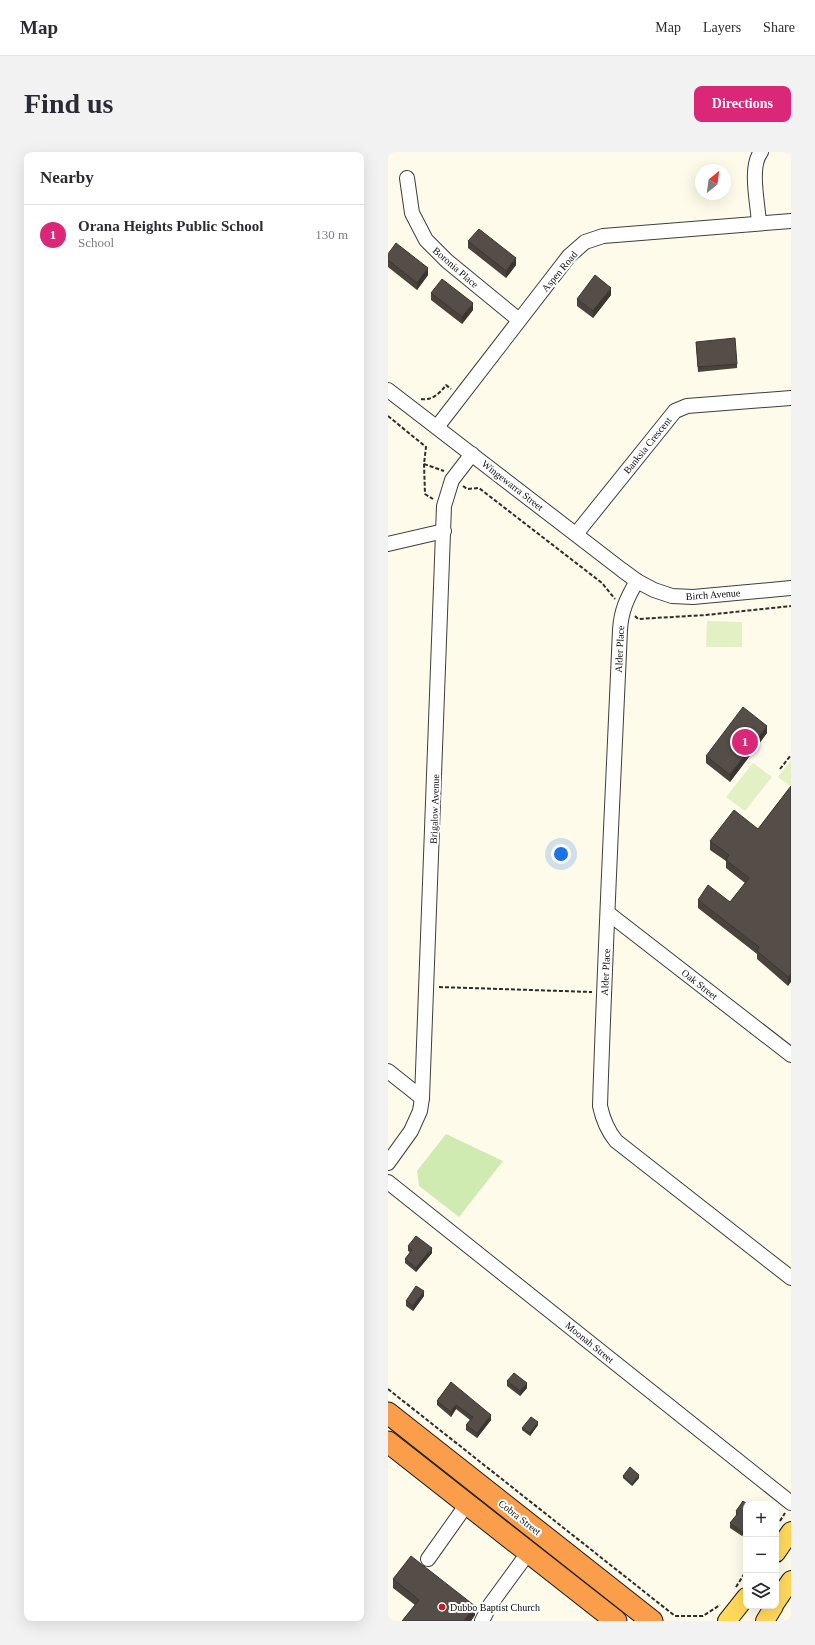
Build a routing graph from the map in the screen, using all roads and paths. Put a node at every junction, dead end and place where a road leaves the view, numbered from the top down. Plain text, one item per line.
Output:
1 (761, 152) edge
2 (407, 178) dead end
3 (791, 221) edge
4 (759, 223) junction
5 (519, 320) junction
6 (388, 390) edge
7 (460, 396) junction
8 (416, 398) dead end
9 (791, 398) edge
10 (388, 416) edge
11 (437, 427) junction
12 (472, 454) junction
13 (444, 506) junction
14 (444, 531) junction
15 (576, 534) junction
16 (388, 544) edge
17 (637, 581) junction
18 (791, 588) edge
19 (791, 755) edge
20 (780, 769) dead end
21 (608, 913) junction
22 (427, 986) junction
23 (603, 992) junction
24 (791, 1055) edge
25 (388, 1071) edge
26 (422, 1098) junction
27 (388, 1163) edge
28 (388, 1182) edge
29 (791, 1278) edge
30 (388, 1388) edge
31 (388, 1413) edge
32 (388, 1442) edge
33 (467, 1504) junction
34 (789, 1506) edge
35 (779, 1521) edge
36 (791, 1530) edge
37 (779, 1548) edge
38 (528, 1553) junction
39 (428, 1559) dead end
40 (745, 1573) edge
41 (791, 1580) edge
42 (739, 1594) edge
43 (779, 1598) edge
44 (724, 1603) dead end
45 (772, 1609) edge
46 (482, 1621) edge
47 (616, 1621) edge
48 (652, 1621) edge
49 (727, 1621) edge
50 (765, 1621) edge

1 - 4 street
2 - 5 street, Boronia Place
3 - 4 street, Aspen Road
4 - 5 street, Aspen Road
5 - 7 street, Aspen Road
6 - 11 street, Wingewarra Street
7 - 8 path
7 - 11 street, Aspen Road
9 - 15 street, Banksia Crescent
10 - 13 path
11 - 12 street, Wingewarra Street
12 - 13 street, Brigalow Avenue
12 - 15 street, Wingewarra Street
13 - 14 street, Brigalow Avenue
14 - 16 street
14 - 22 street, Brigalow Avenue
15 - 17 street, Wingewarra Street
17 - 18 street, Birch Avenue
17 - 21 street, Alder Place
19 - 20 path
21 - 23 street, Alder Place
21 - 24 street, Oak Street
22 - 23 path
22 - 26 street, Brigalow Avenue
23 - 29 street, Alder Place
25 - 26 street
26 - 27 street, Brigalow Avenue
28 - 34 street, Moonah Street
30 - 44 path
31 - 48 highway, Cobra Street
32 - 33 highway
33 - 38 highway
33 - 39 street
34 - 35 path
36 - 37 main road
38 - 46 street
38 - 47 highway
40 - 42 path
41 - 43 main road
42 - 49 main road
45 - 50 main road

